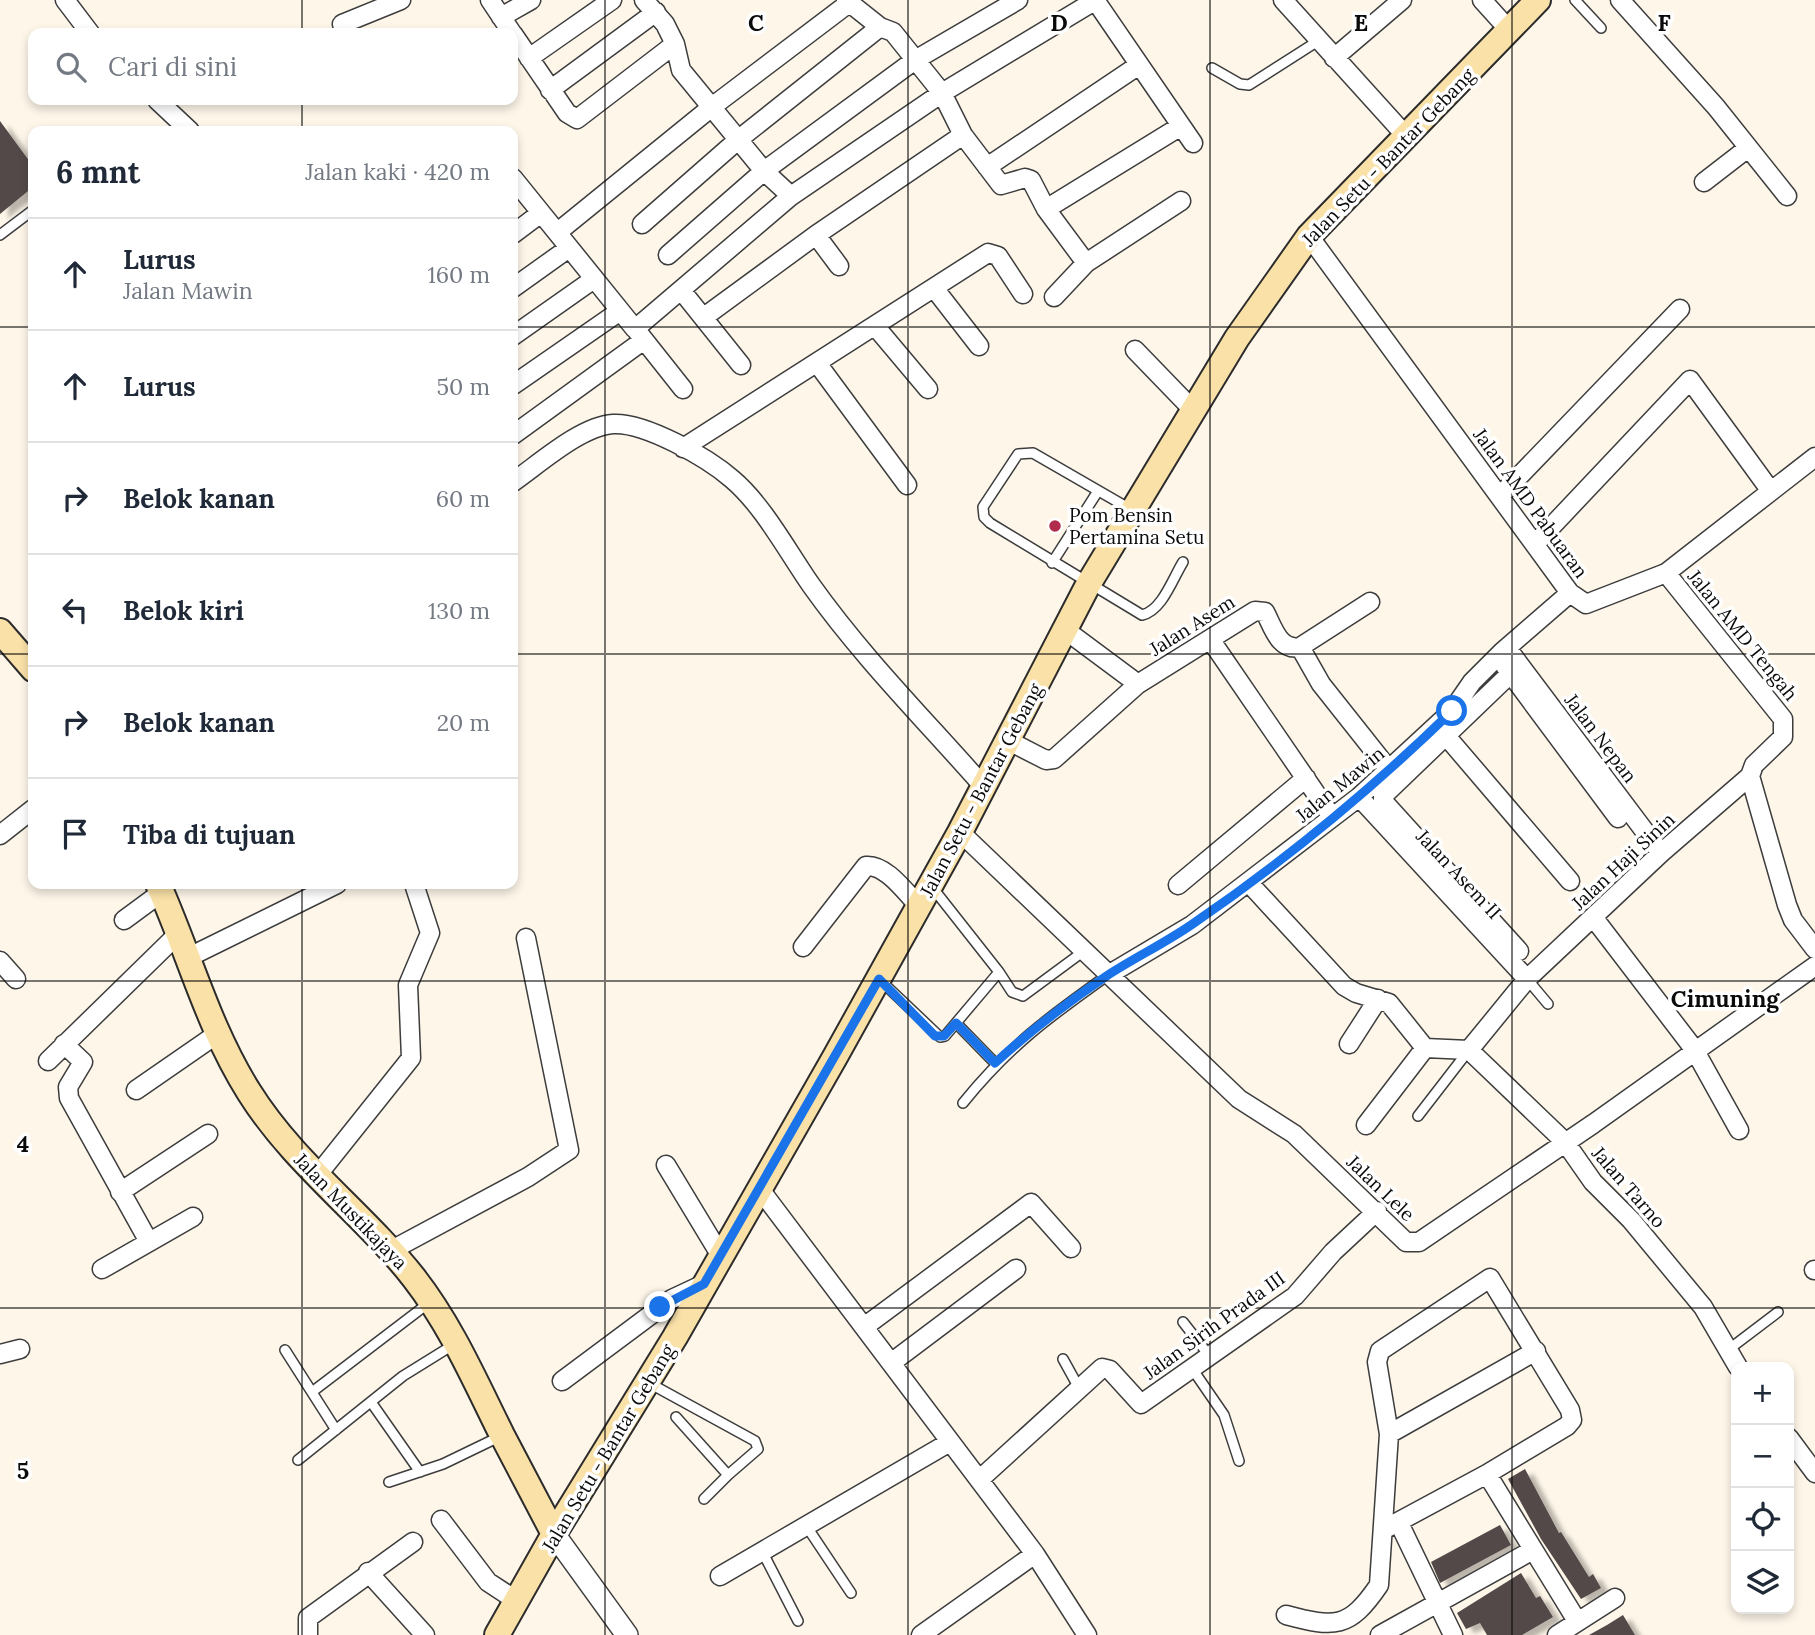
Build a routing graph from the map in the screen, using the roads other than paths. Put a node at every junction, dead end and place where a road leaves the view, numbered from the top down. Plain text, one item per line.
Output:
1 (65, 0) edge
2 (401, 0) edge
3 (490, 0) edge
4 (531, 0) edge
5 (612, 0) edge
6 (1018, 0) edge
7 (1096, 0) edge
8 (1283, 0) edge
9 (1402, 0) edge
10 (1482, 0) edge
11 (1538, 0) edge
12 (1575, 0) edge
13 (1620, 0) edge
14 (847, 1) edge
15 (650, 6) edge
16 (502, 17) junction
17 (342, 23) dead end
18 (880, 27) junction
19 (86, 28) edge
20 (510, 28) edge
21 (1601, 28) dead end
22 (1510, 31) junction
23 (518, 41) edge
24 (1318, 41) junction
25 (675, 44) junction
26 (529, 58) junction
27 (1334, 58) junction
28 (915, 60) junction
29 (1139, 65) junction
30 (1212, 68) dead end
31 (550, 90) junction
32 (942, 93) junction
33 (162, 105) edge
34 (713, 106) junction
35 (185, 126) edge
36 (1181, 126) junction
37 (963, 135) junction
38 (1406, 136) junction
39 (739, 139) junction
40 (1193, 143) dead end
41 (1748, 148) junction
42 (987, 167) junction
43 (764, 171) junction
44 (1704, 182) dead end
45 (518, 185) edge
46 (791, 196) junction
47 (1787, 196) dead end
48 (1181, 201) dead end
49 (1046, 209) junction
50 (541, 213) junction
51 (28, 214) edge
52 (642, 224) dead end
53 (518, 230) edge
54 (559, 231) junction
55 (0, 235) edge
56 (816, 235) junction
57 (1309, 236) junction
58 (569, 248) junction
59 (668, 255) dead end
60 (1086, 263) junction
61 (839, 266) dead end
62 (594, 279) junction
63 (518, 284) edge
64 (934, 288) junction
65 (681, 290) junction
66 (1023, 294) dead end
67 (1054, 297) dead end
68 (1680, 309) dead end
69 (620, 311) junction
70 (704, 317) junction
71 (875, 326) junction
72 (518, 332) edge
73 (640, 334) junction
74 (979, 346) dead end
75 (1135, 350) dead end
76 (817, 363) junction
77 (741, 365) dead end
78 (518, 381) edge
79 (683, 389) dead end
80 (928, 389) dead end
81 (1194, 411) junction
82 (518, 431) edge
83 (684, 448) junction
84 (1815, 457) edge
85 (518, 479) edge
86 (907, 485) dead end
87 (1770, 490) junction
88 (1098, 491) junction
89 (1500, 496) junction
90 (1135, 512) junction
91 (1535, 544) junction
92 (1183, 562) dead end
93 (1052, 563) junction
94 (1666, 573) junction
95 (1089, 583) junction
96 (1570, 593) junction
97 (1370, 602) dead end
98 (1064, 629) junction
99 (0, 631) edge
100 (1210, 639) junction
101 (1300, 647) junction
102 (1505, 650) junction
103 (28, 663) edge
104 (1509, 675) junction
105 (1138, 684) junction
106 (1447, 737) junction
107 (1009, 741) junction
108 (1390, 771) junction
109 (1750, 776) junction
110 (1306, 778) junction
111 (984, 788) junction
112 (1359, 797) junction
113 (28, 813) edge
114 (1332, 817) junction
115 (1618, 818) dead end
116 (960, 832) junction
117 (0, 835) edge
118 (1661, 853) junction
119 (1570, 881) dead end
120 (1249, 883) junction
121 (1178, 885) dead end
122 (159, 889) edge
123 (160, 889) edge
124 (327, 889) edge
125 (416, 889) edge
126 (925, 896) junction
127 (1593, 917) junction
128 (124, 920) dead end
129 (178, 934) junction
130 (526, 938) dead end
131 (803, 947) dead end
132 (1815, 949) edge
133 (1084, 951) junction
134 (1519, 951) dead end
135 (187, 958) junction
136 (0, 961) edge
137 (1815, 966) edge
138 (999, 972) junction
139 (1108, 975) junction
140 (16, 979) dead end
141 (879, 979) junction
142 (1527, 979) junction
143 (1378, 999) junction
144 (1548, 1004) dead end
145 (956, 1023) junction
146 (217, 1034) junction
147 (64, 1044) junction
148 (1349, 1044) dead end
149 (1425, 1048) junction
150 (1694, 1049) junction
151 (1469, 1050) junction
152 (48, 1061) dead end
153 (995, 1063) junction
154 (136, 1090) dead end
155 (963, 1103) dead end
156 (1418, 1116) dead end
157 (1366, 1125) dead end
158 (1739, 1129) dead end
159 (208, 1135) dead end
160 (1565, 1142) junction
161 (666, 1165) dead end
162 (316, 1177) junction
163 (759, 1188) junction
164 (120, 1192) junction
165 (1377, 1211) junction
166 (193, 1217) dead end
167 (149, 1242) junction
168 (1071, 1248) dead end
169 (390, 1251) junction
170 (721, 1256) junction
171 (102, 1269) dead end
172 (1016, 1269) dead end
173 (704, 1284) junction
174 (432, 1301) junction
175 (1778, 1312) dead end
176 (1183, 1322) dead end
177 (864, 1327) junction
178 (458, 1343) junction
179 (20, 1349) dead end
180 (285, 1350) dead end
181 (1728, 1350) junction
182 (1536, 1351) junction
183 (0, 1354) edge
184 (1208, 1354) junction
185 (1063, 1359) dead end
186 (1735, 1362) edge
187 (891, 1363) junction
188 (1191, 1367) junction
189 (562, 1381) dead end
190 (648, 1382) junction
191 (1079, 1388) junction
192 (312, 1392) junction
193 (371, 1402) junction
194 (676, 1417) dead end
195 (336, 1430) junction
196 (1389, 1434) junction
197 (503, 1436) junction
198 (950, 1442) junction
199 (1794, 1444) edge
200 (298, 1460) dead end
201 (1239, 1461) dead end
202 (420, 1472) junction
203 (1815, 1473) edge
204 (728, 1475) junction
205 (1487, 1475) junction
206 (979, 1480) junction
207 (389, 1482) dead end
208 (704, 1499) dead end
209 (441, 1520) dead end
210 (1391, 1526) junction
211 (807, 1527) junction
212 (554, 1534) junction
213 (413, 1542) dead end
214 (1533, 1550) junction
215 (762, 1551) junction
216 (1034, 1554) junction
217 (368, 1572) junction
218 (720, 1576) dead end
219 (851, 1593) dead end
220 (1615, 1598) dead end
221 (517, 1601) junction
222 (1437, 1604) junction
223 (1286, 1615) dead end
224 (798, 1620) dead end
225 (1577, 1621) junction
226 (308, 1635) edge
227 (425, 1635) edge
228 (497, 1635) edge
229 (627, 1635) edge
230 (922, 1635) edge
231 (1087, 1635) edge
232 (1380, 1635) edge
233 (1453, 1635) edge
234 (1557, 1635) edge

1 - 19 street
2 - 17 street
3 - 16 street
4 - 16 street
5 - 26 street
6 - 28 street
7 - 29 street
7 - 32 street
8 - 24 street
9 - 27 street
10 - 22 street
11 - 22 main road, Jalan Setu - Bantar Gebang
12 - 21 lane
13 - 41 street
14 - 18 street
14 - 34 street
15 - 25 street
15 - 31 street
16 - 20 street
18 - 28 street
18 - 39 street
22 - 38 main road, Jalan Setu - Bantar Gebang
23 - 26 street
24 - 27 street
24 - 30 lane
25 - 31 street
25 - 34 street
26 - 31 street
27 - 38 street
28 - 32 street
28 - 43 street
29 - 36 street
29 - 42 street
32 - 37 street
32 - 46 street
33 - 35 street
34 - 39 street
34 - 54 street
36 - 40 street
36 - 49 street
37 - 42 street
37 - 56 street
38 - 57 main road, Jalan Setu - Bantar Gebang
39 - 43 street
39 - 52 street
41 - 44 street
41 - 47 street
42 - 49 street
43 - 46 street
43 - 59 street
45 - 50 street
46 - 65 street
48 - 60 street
49 - 60 street
50 - 53 street
50 - 54 street
51 - 55 lane
54 - 58 street
56 - 61 street
56 - 70 street
57 - 81 main road, Jalan Setu - Bantar Gebang
57 - 89 street, Jalan AMD Pabuaran
58 - 62 street
58 - 63 street
60 - 67 street
62 - 69 street
62 - 72 street
64 - 66 street
64 - 71 street
64 - 74 street
65 - 70 street
65 - 73 street
68 - 89 street
69 - 73 street
69 - 78 street
70 - 77 street
71 - 76 street
71 - 80 street
73 - 79 street
73 - 82 street
75 - 81 street
76 - 83 street
76 - 86 street
81 - 90 main road, Jalan Setu - Bantar Gebang
83 - 85 street
83 - 111 street
84 - 87 street, Jalan AMD Pabuaran
87 - 91 street
87 - 94 street, Jalan AMD Pabuaran
88 - 90 lane
88 - 93 lane
88 - 93 lane
89 - 91 street, Jalan AMD Pabuaran
90 - 95 main road, Jalan Setu - Bantar Gebang
91 - 96 street, Jalan AMD Pabuaran
92 - 95 lane
93 - 95 lane
94 - 96 street, Jalan AMD Pabuaran
94 - 109 street, Jalan AMD Tengah
95 - 98 main road, Jalan Setu - Bantar Gebang
96 - 102 street, Jalan Mawin
97 - 101 street
98 - 105 street
98 - 107 main road, Jalan Setu - Bantar Gebang
99 - 103 main road
100 - 101 street, Jalan Asem
100 - 105 street, Jalan Asem
100 - 110 street
101 - 108 street
102 - 104 street
102 - 108 street, Jalan Mawin
102 - 118 street, Jalan Nepan
104 - 106 street
104 - 115 street
105 - 107 street, Jalan Asem
106 - 119 street
106 - 134 street
107 - 111 main road, Jalan Setu - Bantar Gebang
108 - 112 street, Jalan Mawin
109 - 118 street, Jalan Haji Sinin
109 - 132 street
110 - 114 street
110 - 121 street
111 - 116 main road, Jalan Setu - Bantar Gebang
112 - 114 street, Jalan Mawin
112 - 142 street, Jalan Asem II
113 - 117 street
114 - 120 street, Jalan Mawin
116 - 126 main road, Jalan Setu - Bantar Gebang
116 - 133 street, Jalan Lele
118 - 127 street, Jalan Haji Sinin
120 - 139 street, Jalan Mawin
120 - 143 street
122 - 128 street
123 - 129 main road, Jalan Mustikajaya
124 - 135 street
125 - 162 street
126 - 131 street
126 - 138 lane
126 - 141 main road, Jalan Setu - Bantar Gebang
127 - 142 street, Jalan Haji Sinin
127 - 150 street
129 - 135 main road, Jalan Mustikajaya
129 - 147 street
130 - 169 street
133 - 138 lane
133 - 139 street, Jalan Lele
135 - 146 main road, Jalan Mustikajaya
136 - 140 street
137 - 150 street, Jalan Lele
138 - 145 lane
139 - 153 lane
139 - 165 street, Jalan Lele
141 - 145 lane
141 - 163 main road, Jalan Setu - Bantar Gebang
142 - 144 lane
142 - 151 street, Jalan Haji Sinin
143 - 148 street
143 - 149 street
145 - 153 lane
146 - 154 street
146 - 162 main road, Jalan Mustikajaya
147 - 152 street
147 - 164 street
149 - 151 street
149 - 157 street
150 - 158 street
150 - 160 street, Jalan Lele
151 - 156 lane
151 - 160 street, Jalan Tarno
153 - 155 lane
159 - 164 street
160 - 165 street, Jalan Lele
160 - 181 street, Jalan Tarno
161 - 170 street
162 - 169 main road, Jalan Mustikajaya
163 - 170 main road, Jalan Setu - Bantar Gebang
163 - 177 street
164 - 167 street
165 - 184 street, Jalan Sirih Prada III
166 - 167 street
167 - 171 street
168 - 177 street
169 - 174 main road, Jalan Mustikajaya
170 - 173 main road, Jalan Setu - Bantar Gebang
172 - 187 street
173 - 189 street
173 - 190 main road, Jalan Setu - Bantar Gebang
174 - 178 main road, Jalan Mustikajaya
174 - 192 lane
175 - 181 lane
176 - 184 lane
177 - 187 street
178 - 193 lane
178 - 197 main road, Jalan Mustikajaya
179 - 183 street
180 - 192 lane
181 - 186 street, Jalan Tarno
182 - 196 street
182 - 196 street
182 - 205 street
184 - 188 street, Jalan Sirih Prada III
185 - 191 lane
187 - 198 street
188 - 191 street, Jalan Sirih Prada III
188 - 201 lane
190 - 204 lane
190 - 212 main road, Jalan Setu - Bantar Gebang
191 - 206 street, Jalan Sirih Prada III
192 - 195 lane
193 - 195 lane
193 - 202 lane
194 - 204 lane
195 - 200 lane
196 - 210 street
197 - 202 lane
197 - 212 main road, Jalan Mustikajaya
198 - 206 street
198 - 211 street
199 - 203 street
202 - 207 lane
204 - 208 lane
205 - 210 street
205 - 214 street
206 - 216 street
209 - 221 street
210 - 222 street
210 - 223 street
211 - 215 street
211 - 219 lane
212 - 221 main road, Jalan Setu - Bantar Gebang
212 - 229 street
213 - 217 street
214 - 222 street
214 - 225 street
215 - 218 street
215 - 224 lane
216 - 230 street
216 - 231 street
217 - 226 street
217 - 227 street
220 - 225 street
221 - 228 main road, Jalan Setu - Bantar Gebang
222 - 232 street
222 - 233 street
225 - 234 street

